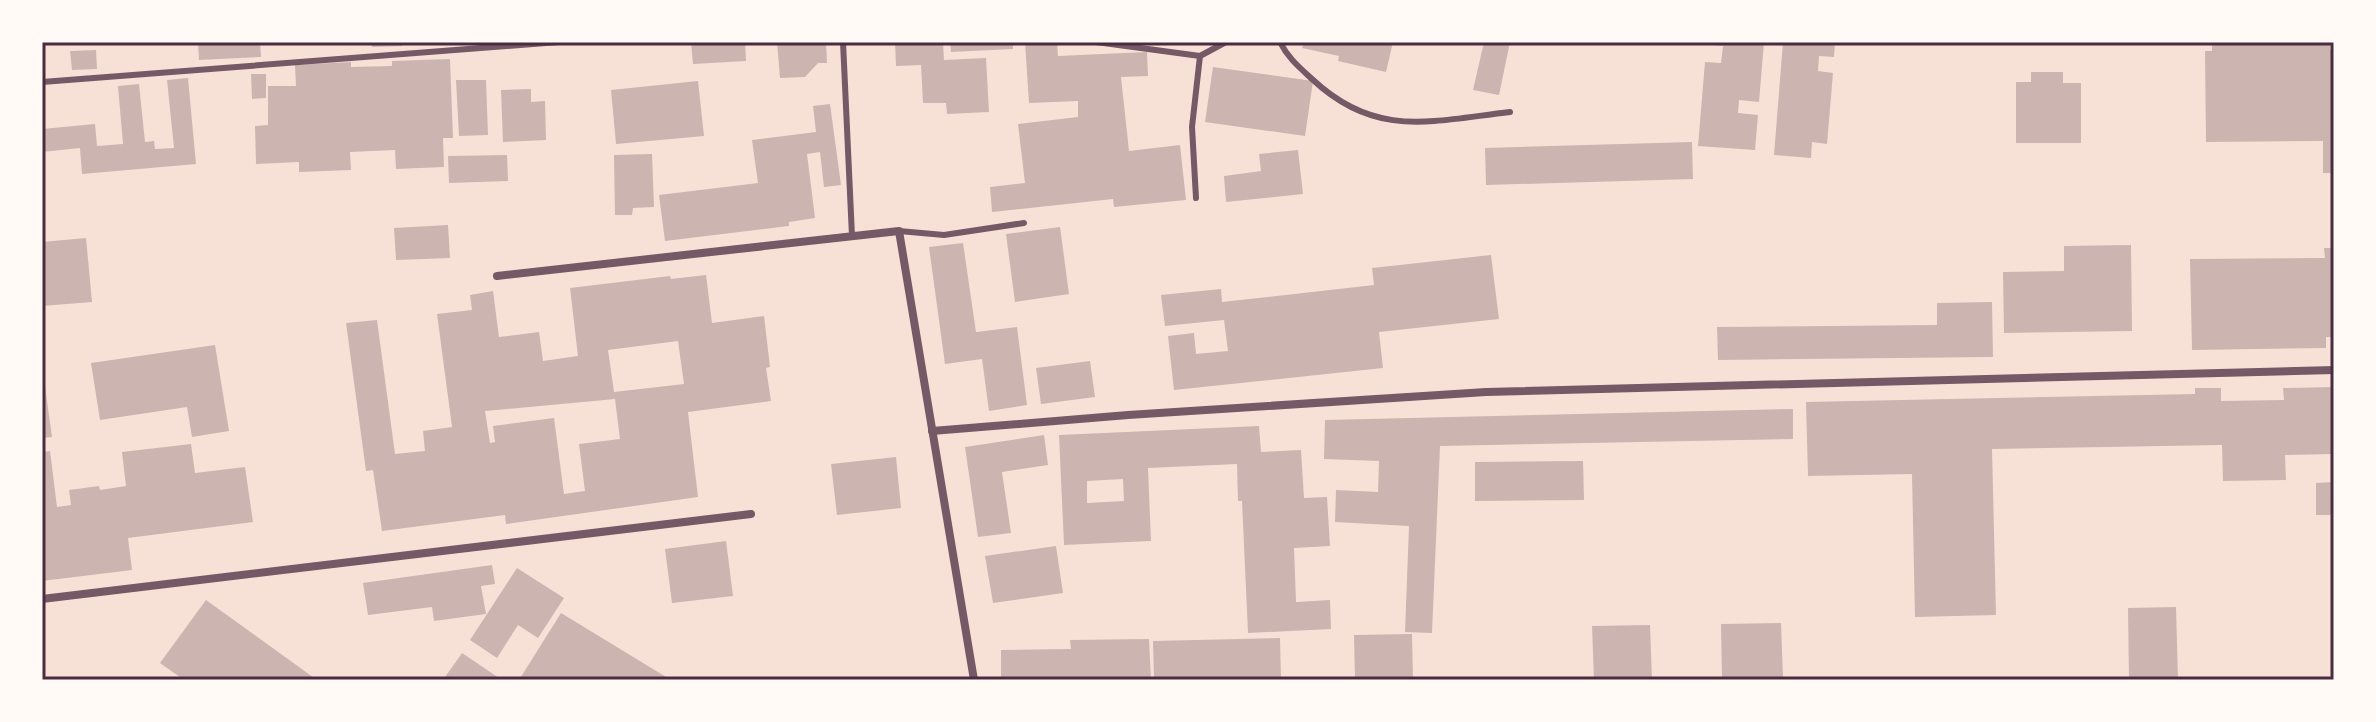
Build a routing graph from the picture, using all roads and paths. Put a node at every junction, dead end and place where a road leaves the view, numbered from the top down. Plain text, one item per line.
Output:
1 (406, 42) edge
2 (559, 42) edge
3 (843, 42) edge
4 (1096, 42) edge
5 (1226, 42) edge
6 (1280, 42) edge
7 (407, 54) junction
8 (1200, 56) junction
9 (42, 82) edge
10 (1510, 112) dead end
11 (1196, 198) dead end
12 (1024, 223) dead end
13 (899, 231) junction
14 (852, 236) junction
15 (497, 276) dead end
16 (2334, 370) edge
17 (932, 431) junction
18 (751, 514) dead end
19 (42, 599) edge
20 (974, 680) edge

1 - 7 lane
2 - 7 lane
3 - 14 lane
4 - 8 lane
5 - 8 lane
6 - 10 lane
7 - 9 lane
8 - 11 lane
12 - 13 lane
13 - 14 street
13 - 17 street
14 - 15 street
16 - 17 street
17 - 20 street
18 - 19 street

